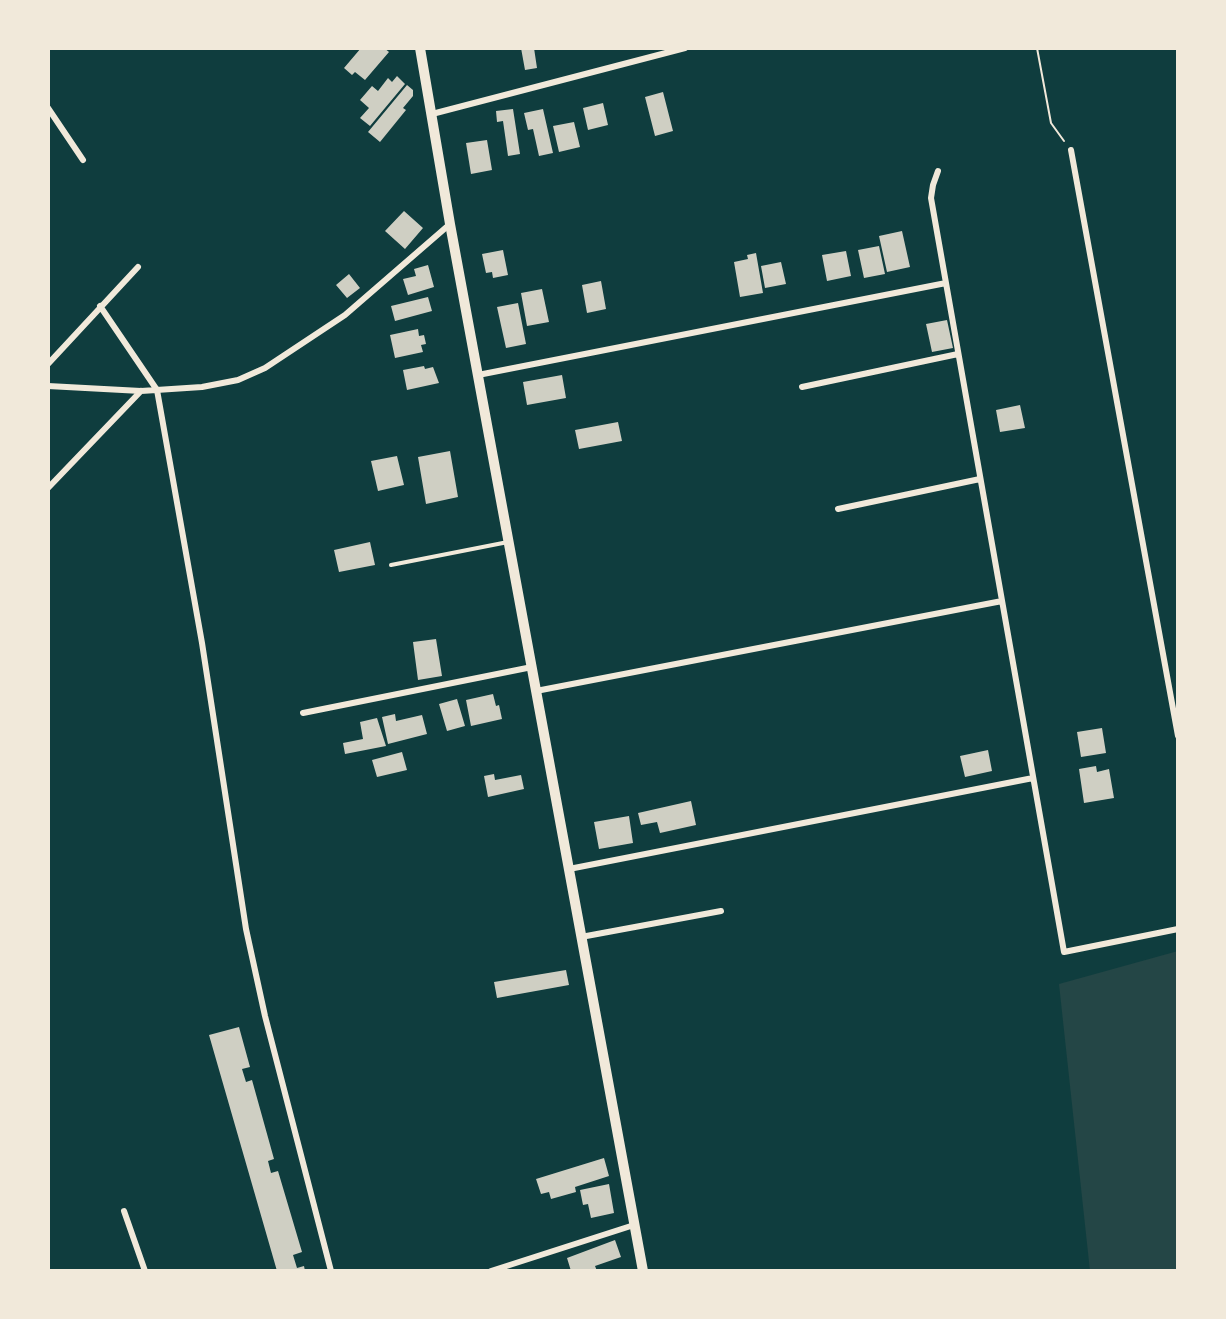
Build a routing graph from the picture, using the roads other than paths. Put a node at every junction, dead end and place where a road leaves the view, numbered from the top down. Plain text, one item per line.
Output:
1 (420, 48) edge
2 (685, 48) edge
3 (48, 108) edge
4 (432, 114) junction
5 (1071, 150) road end
6 (83, 160) dead end
7 (938, 171) dead end
8 (450, 224) junction
9 (138, 267) dead end
10 (946, 283) junction
11 (100, 306) junction
12 (958, 354) junction
13 (48, 364) edge
14 (478, 375) junction
15 (48, 386) edge
16 (802, 387) dead end
17 (157, 390) junction
18 (141, 391) junction
19 (980, 479) junction
20 (48, 488) edge
21 (838, 509) dead end
22 (508, 542) junction
23 (391, 566) dead end
24 (1002, 600) junction
25 (532, 667) junction
26 (536, 691) junction
27 (303, 712) dead end
28 (1178, 736) edge
29 (1033, 778) junction
30 (569, 869) junction
31 (721, 911) dead end
32 (1178, 929) edge
33 (581, 938) junction
34 (124, 1211) dead end
35 (634, 1225) junction
36 (145, 1271) edge
37 (331, 1271) edge
38 (491, 1271) edge
39 (643, 1271) edge

1 - 4 main road
2 - 4 street
3 - 6 street
4 - 8 main road
5 - 28 street
7 - 10 street
8 - 14 main road
8 - 17 street
9 - 11 street
10 - 12 street
10 - 14 street
11 - 13 street
11 - 17 street
12 - 16 street
12 - 19 street
14 - 22 main road
15 - 18 street
17 - 18 street
17 - 37 street
18 - 20 street
19 - 21 street
19 - 24 street
22 - 23 lane
22 - 25 main road
24 - 26 street
24 - 29 street
25 - 26 main road
25 - 27 street
26 - 30 main road
29 - 30 street
29 - 32 street
30 - 33 main road
31 - 33 street
33 - 35 main road
34 - 36 street
35 - 38 street
35 - 39 main road

